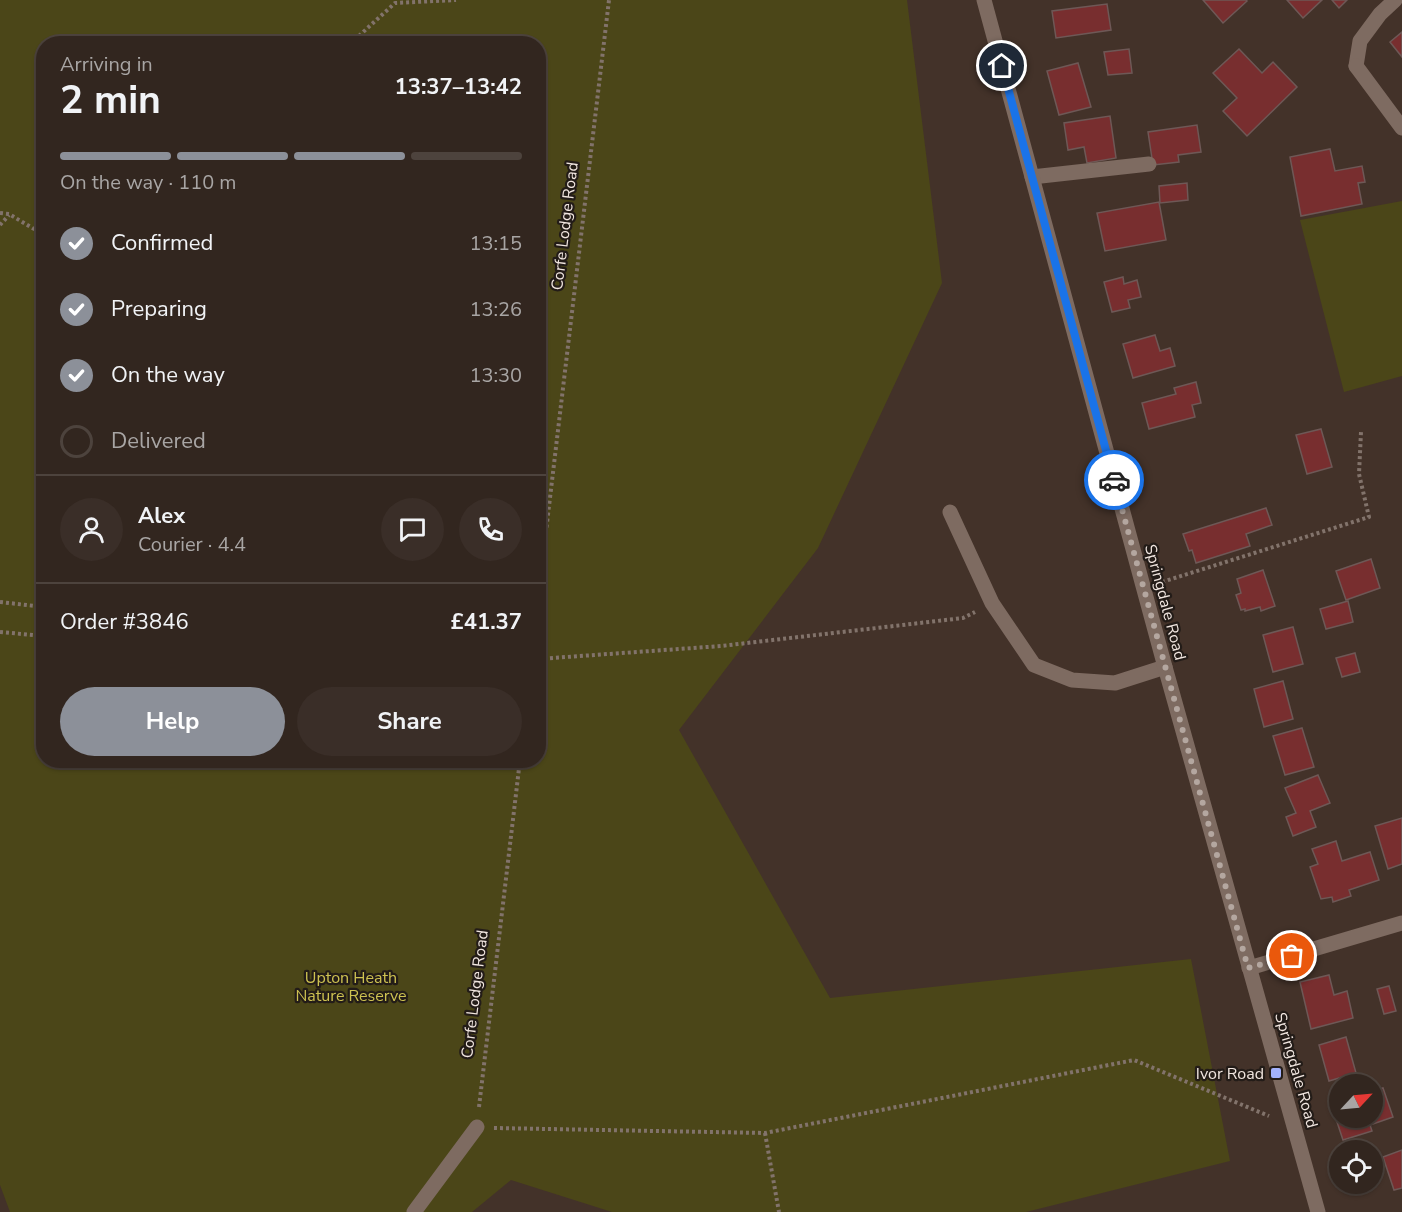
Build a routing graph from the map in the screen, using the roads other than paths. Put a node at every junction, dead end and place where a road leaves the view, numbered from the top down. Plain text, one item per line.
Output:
1 (984, 0) edge
2 (1395, 0) edge
3 (1402, 128) edge
4 (1149, 164) dead end
5 (1032, 177) junction
6 (950, 512) dead end
7 (1165, 668) junction
8 (1402, 923) edge
9 (1248, 968) junction
10 (477, 1127) road end
11 (414, 1212) edge
12 (1318, 1212) edge

1 - 5 street, Springdale Road
2 - 3 street
4 - 5 street
5 - 7 street, Springdale Road
6 - 7 street
7 - 9 street, Springdale Road
8 - 9 street
9 - 12 street, Springdale Road
10 - 11 street

